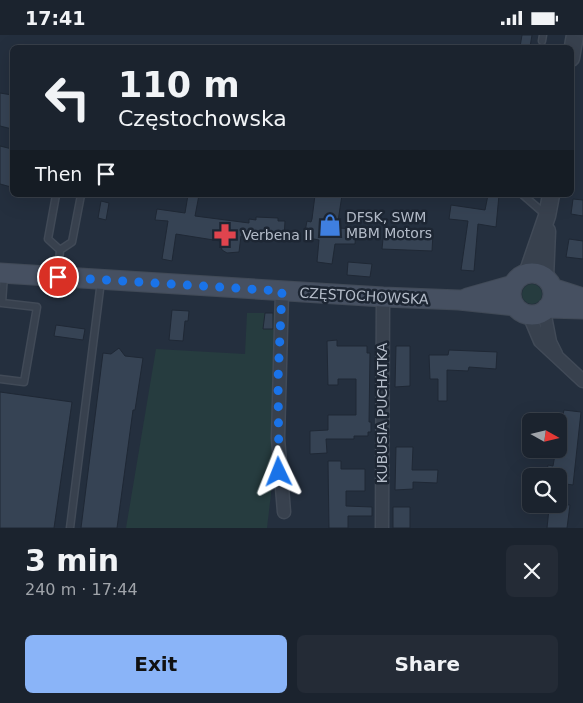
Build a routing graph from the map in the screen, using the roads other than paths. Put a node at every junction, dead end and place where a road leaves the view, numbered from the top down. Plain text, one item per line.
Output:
1 (56, 197) edge
2 (81, 197) edge
3 (525, 197) edge
4 (551, 197) edge
5 (547, 216) junction
6 (60, 250) junction
7 (2, 274) edge
8 (58, 277) junction
9 (101, 280) junction
10 (534, 281) junction
11 (282, 291) junction
12 (383, 297) junction
13 (583, 299) edge
14 (459, 300) junction
15 (583, 309) edge
16 (534, 310) junction
17 (0, 379) edge
18 (583, 381) edge
19 (284, 511) dead end
20 (70, 528) edge
21 (382, 528) edge

1 - 6 lane
2 - 6 lane
3 - 5 lane
4 - 5 street
5 - 10 street
6 - 8 lane
7 - 8 main road, CZĘSTOCHOWSKA
7 - 17 lane
8 - 9 main road, CZĘSTOCHOWSKA
9 - 11 main road, CZĘSTOCHOWSKA
9 - 20 lane
10 - 13 main road
10 - 14 main road, CZĘSTOCHOWSKA
10 - 16 main road
10 - 16 main road
11 - 12 main road, CZĘSTOCHOWSKA
11 - 19 street
12 - 14 main road, CZĘSTOCHOWSKA
12 - 21 street, KUBUSIA PUCHATKA
14 - 16 main road, CZĘSTOCHOWSKA
15 - 16 main road, CZĘSTOCHOWSKA
16 - 18 street

